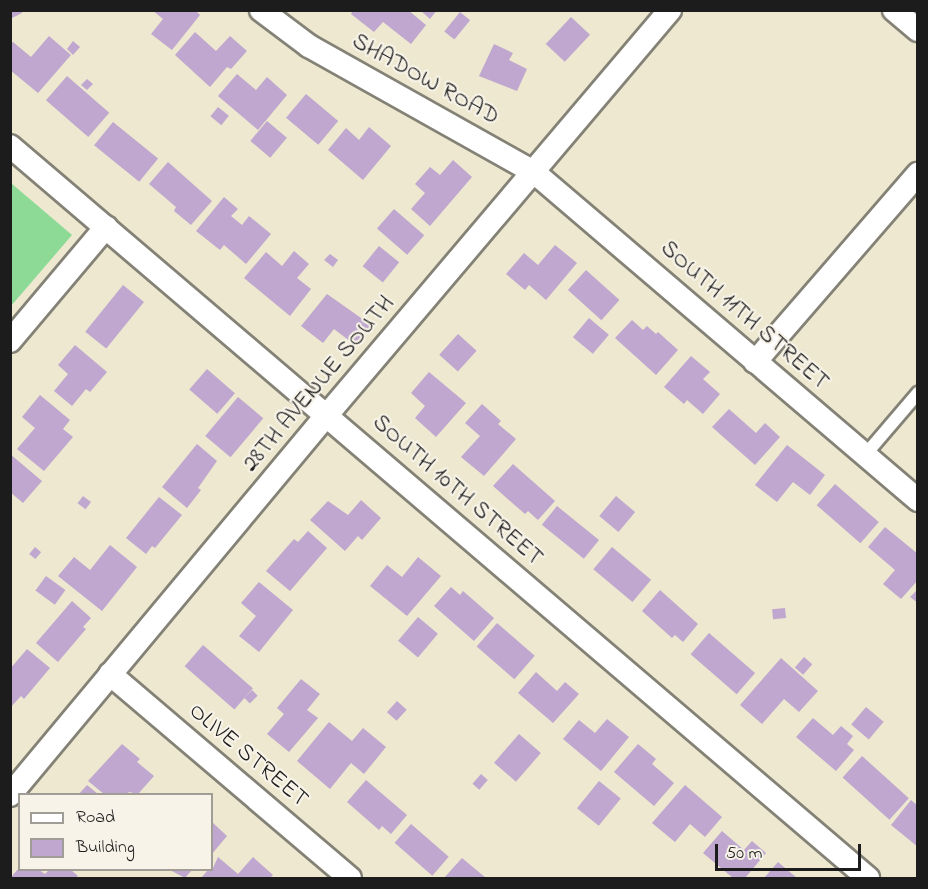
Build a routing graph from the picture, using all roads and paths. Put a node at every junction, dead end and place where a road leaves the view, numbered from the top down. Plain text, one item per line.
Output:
1 (670, 10) edge
2 (894, 10) edge
3 (276, 15) edge
4 (918, 30) edge
5 (10, 146) edge
6 (535, 173) junction
7 (918, 174) edge
8 (106, 227) junction
9 (10, 341) edge
10 (755, 362) junction
11 (918, 393) edge
12 (327, 415) junction
13 (865, 455) junction
14 (918, 500) edge
15 (110, 674) junction
16 (10, 795) edge
17 (350, 879) edge
18 (868, 879) edge

1 - 6 street, 28TH AVENUE SOUTH
2 - 4 street
3 - 6 street, SHADOW ROAD
5 - 8 street, SOUTH 10TH STREET
6 - 10 street, SOUTH 11TH STREET
6 - 12 street, 28TH AVENUE SOUTH
7 - 10 street
8 - 9 street
8 - 12 street, SOUTH 10TH STREET
10 - 13 street, SOUTH 11TH STREET
11 - 13 lane
12 - 15 street, 28TH AVENUE SOUTH
12 - 18 street, SOUTH 10TH STREET
13 - 14 street, SOUTH 11TH STREET
15 - 16 street, 28TH AVENUE SOUTH
15 - 17 street, OLIVE STREET

